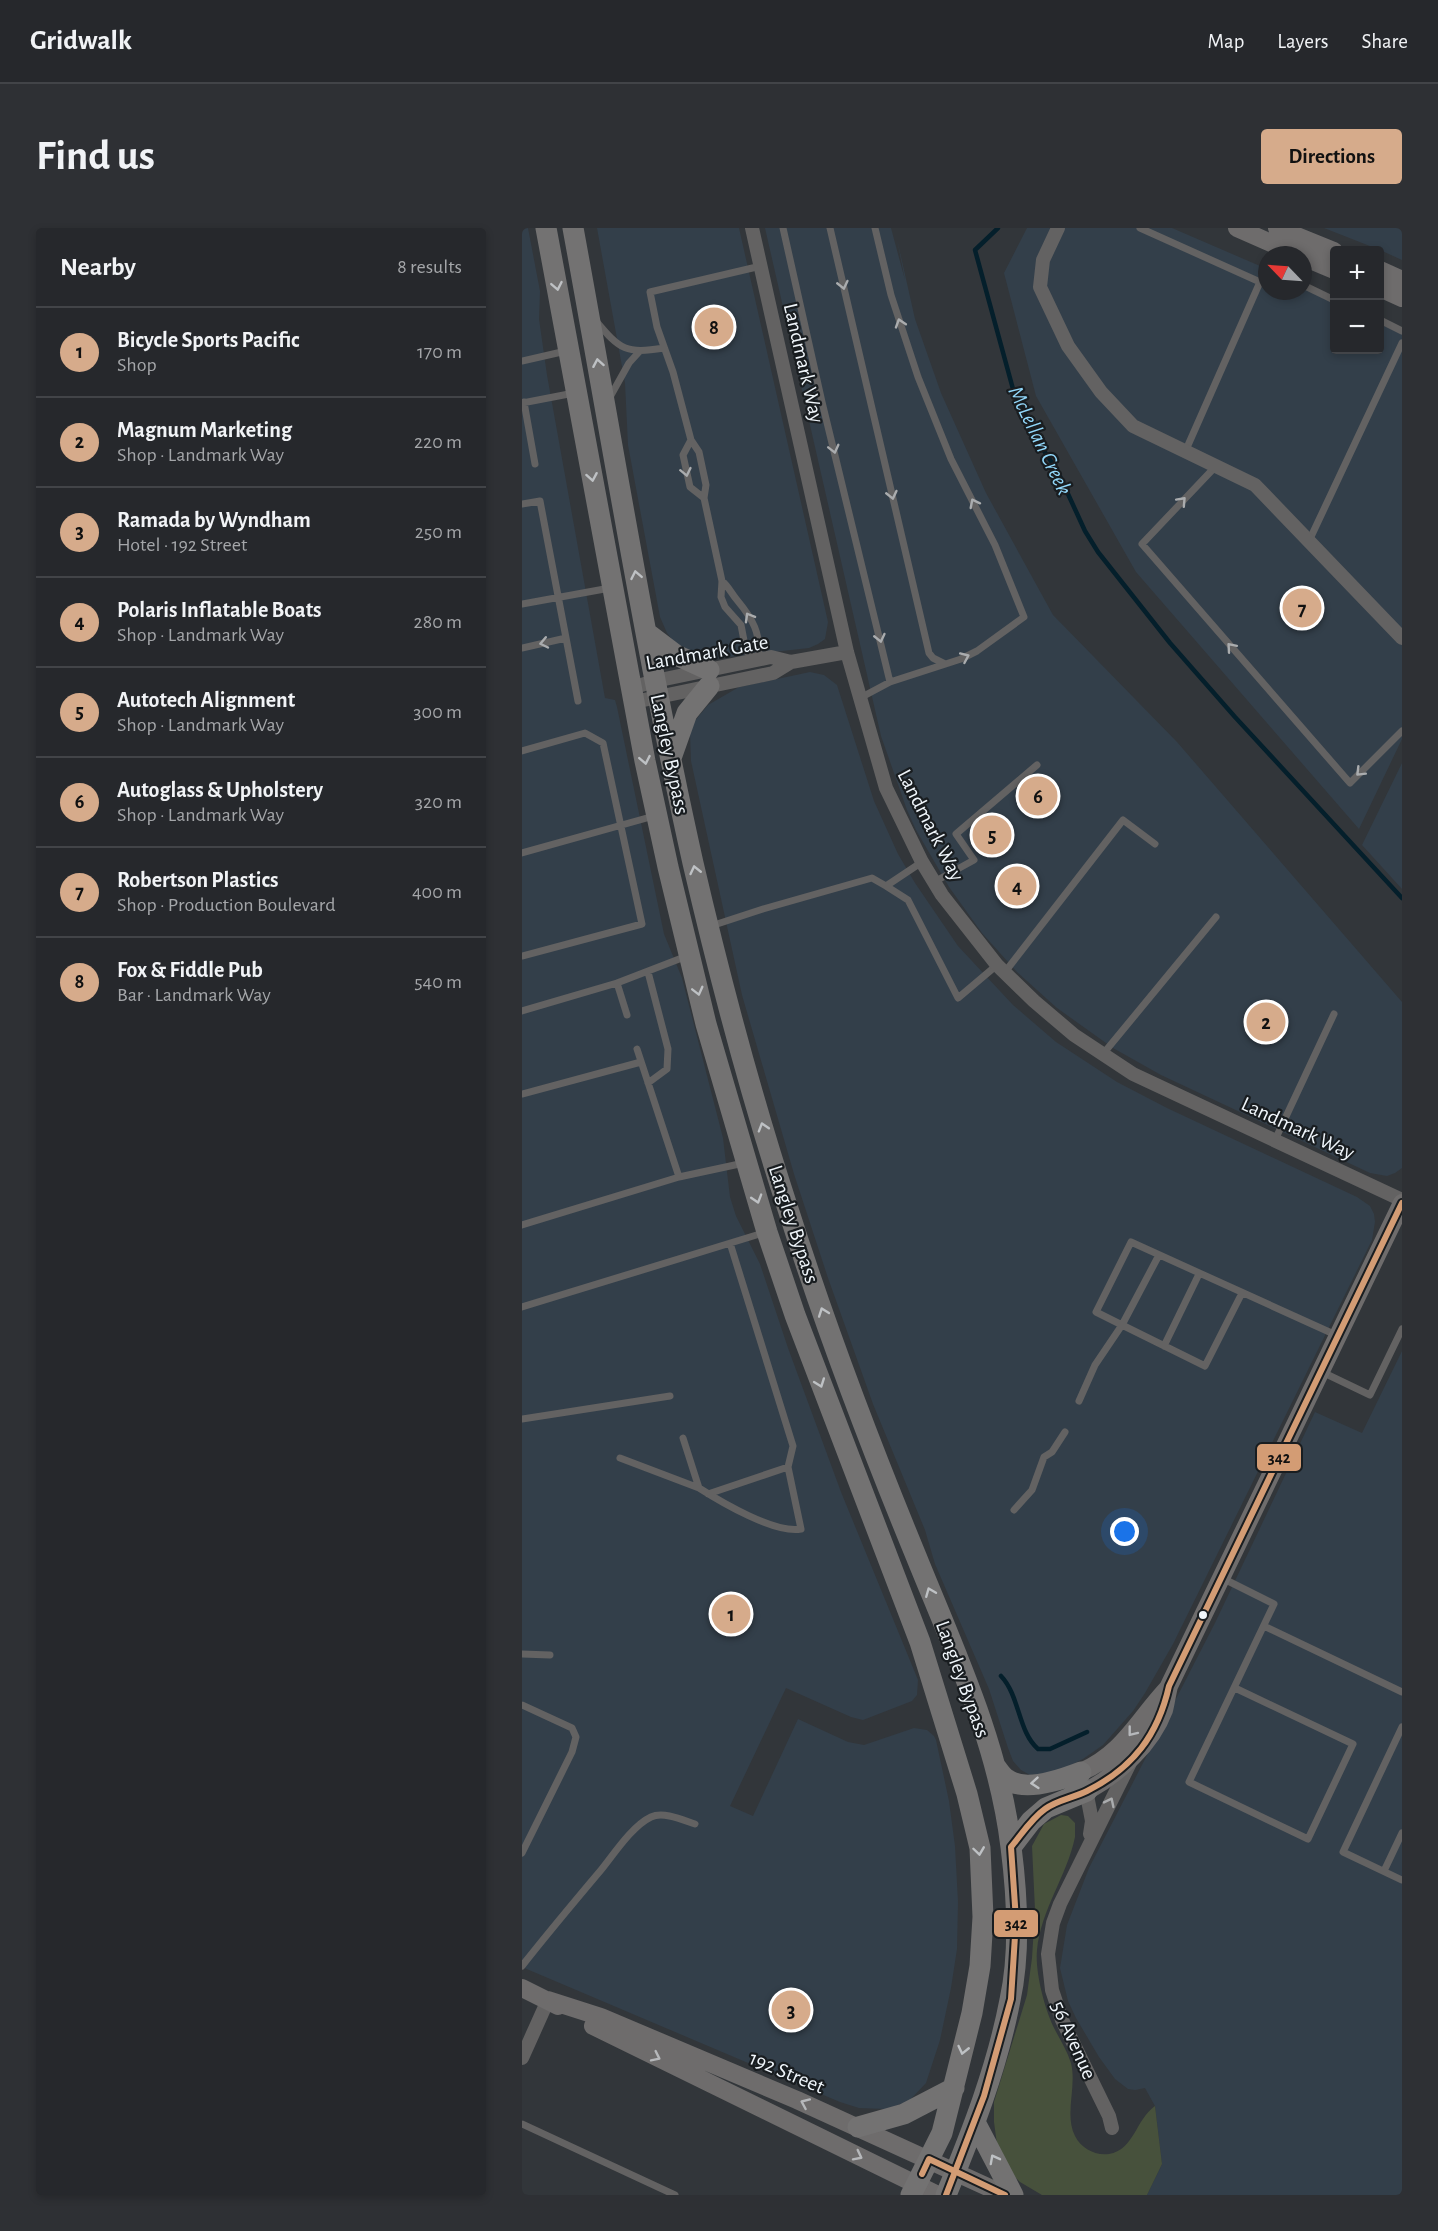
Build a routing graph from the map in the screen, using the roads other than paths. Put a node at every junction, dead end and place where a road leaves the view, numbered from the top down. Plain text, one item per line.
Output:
1 (546, 228) edge
2 (573, 228) edge
3 (752, 228) edge
4 (783, 228) edge
5 (830, 228) edge
6 (875, 228) edge
7 (1058, 228) edge
8 (1140, 228) edge
9 (1237, 228) edge
10 (1277, 228) edge
11 (1278, 246) edge
12 (1330, 249) edge
13 (1312, 261) edge
14 (761, 266) junction
15 (1330, 268) edge
16 (1384, 272) edge
17 (1258, 279) edge
18 (1402, 280) edge
19 (1312, 289) edge
20 (1384, 290) edge
21 (1258, 295) edge
22 (1330, 298) edge
23 (1402, 298) edge
24 (589, 312) junction
25 (1384, 322) edge
26 (1402, 331) edge
27 (1402, 343) edge
28 (664, 348) junction
29 (569, 351) junction
30 (639, 352) junction
31 (522, 361) edge
32 (577, 392) junction
33 (523, 403) edge
34 (606, 407) junction
35 (691, 440) junction
36 (1185, 452) junction
37 (535, 464) dead end
38 (1216, 466) junction
39 (704, 498) junction
40 (522, 504) edge
41 (1309, 541) junction
42 (722, 581) junction
43 (613, 587) junction
44 (558, 597) junction
45 (522, 604) edge
46 (647, 633) junction
47 (566, 638) junction
48 (1402, 638) edge
49 (522, 648) edge
50 (847, 652) junction
51 (758, 660) junction
52 (791, 662) junction
53 (945, 664) junction
54 (709, 678) junction
55 (890, 682) junction
56 (657, 689) junction
57 (633, 695) junction
58 (860, 698) junction
59 (578, 701) dead end
60 (1402, 731) edge
61 (522, 751) edge
62 (671, 758) junction
63 (1036, 765) dead end
64 (657, 815) junction
65 (620, 826) junction
66 (1155, 844) dead end
67 (522, 853) edge
68 (922, 862) junction
69 (934, 882) junction
70 (886, 886) junction
71 (1216, 917) dead end
72 (709, 927) junction
73 (689, 955) junction
74 (522, 956) edge
75 (1001, 968) junction
76 (648, 972) junction
77 (617, 983) junction
78 (522, 1011) edge
79 (1334, 1014) dead end
80 (627, 1015) dead end
81 (636, 1049) dead end
82 (1103, 1054) junction
83 (641, 1062) junction
84 (648, 1083) junction
85 (522, 1094) edge
86 (1275, 1140) junction
87 (746, 1162) junction
88 (679, 1177) junction
89 (1402, 1202) edge
90 (522, 1225) edge
91 (768, 1232) junction
92 (730, 1243) junction
93 (1159, 1255) junction
94 (1198, 1274) junction
95 (1242, 1293) junction
96 (522, 1307) edge
97 (1122, 1326) junction
98 (1402, 1329) edge
99 (1338, 1336) junction
100 (1164, 1346) junction
101 (1322, 1372) junction
102 (670, 1396) dead end
103 (1079, 1401) dead end
104 (522, 1419) edge
105 (1065, 1432) dead end
106 (683, 1438) dead end
107 (620, 1458) dead end
108 (788, 1467) junction
109 (699, 1488) junction
110 (708, 1494) junction
111 (1014, 1510) dead end
112 (1222, 1578) junction
113 (1264, 1626) junction
114 (522, 1654) edge
115 (550, 1655) dead end
116 (1169, 1686) junction
117 (1234, 1688) junction
118 (1402, 1692) edge
119 (522, 1705) edge
120 (1402, 1727) edge
121 (1133, 1756) junction
122 (995, 1766) junction
123 (1084, 1782) junction
124 (696, 1824) dead end
125 (1402, 1833) edge
126 (1011, 1847) junction
127 (1087, 1848) junction
128 (522, 1853) edge
129 (1384, 1871) junction
130 (1402, 1880) edge
131 (522, 1966) edge
132 (522, 1988) edge
133 (549, 2000) junction
134 (522, 2058) edge
135 (954, 2088) junction
136 (522, 2124) edge
137 (976, 2124) junction
138 (858, 2127) junction
139 (1112, 2128) dead end
140 (930, 2159) junction
141 (956, 2172) junction
142 (914, 2190) edge
143 (675, 2195) edge
144 (938, 2195) edge
145 (946, 2195) edge
146 (1005, 2195) edge
147 (1014, 2195) edge

1 -> 29 highway, Langley Bypass
2 - 24 highway, Langley Bypass
3 - 14 street, Landmark Way
4 -> 55 lane
5 -> 53 lane
53 -> 6 lane
7 - 36 street
8 - 17 lane
9 - 11 main road
10 - 12 main road
13 - 15 main road
14 - 28 lane
14 - 50 street, Landmark Way
16 - 18 main road
19 - 22 lane
20 - 23 main road
21 - 36 lane
24 - 30 lane
34 -> 24 highway, Langley Bypass
25 - 26 lane
27 - 41 lane
28 - 30 lane
28 - 35 lane
29 - 31 lane
29 - 32 highway, Langley Bypass
30 - 34 lane
32 - 33 lane
32 -> 43 highway, Langley Bypass
33 - 37 lane
46 -> 34 highway, Langley Bypass
35 - 39 lane
35 -> 39 lane
36 - 38 street
38 - 41 street
60 -> 38 lane
39 - 42 lane
40 - 44 lane
41 - 48 street
51 -> 42 lane
42 - 51 lane
43 - 44 lane
43 - 57 highway, Langley Bypass
44 - 45 lane
44 - 47 lane
46 - 54 highway
46 - 56 highway, Langley Bypass
47 -> 49 lane
47 - 59 lane
50 - 52 street, Landmark Gate
50 - 58 street, Landmark Way
51 - 52 street, Landmark Gate
51 - 54 street, Landmark Gate
52 - 54 street, Landmark Gate
53 - 55 lane
54 - 56 street, Landmark Gate
54 - 62 highway
55 - 58 lane
56 - 57 street, Landmark Gate
56 - 62 highway, Langley Bypass
57 -> 64 highway, Langley Bypass
58 - 68 street, Landmark Way
61 - 65 lane
72 -> 62 highway, Langley Bypass
63 - 69 lane
64 - 65 lane
64 - 73 highway, Langley Bypass
65 - 67 lane
65 - 74 lane
66 - 75 lane
68 - 69 street, Landmark Way
68 - 70 lane
69 - 75 street, Landmark Way
70 - 72 lane
70 - 75 lane
71 - 82 lane
122 -> 72 highway, Langley Bypass
73 - 76 lane
73 -> 87 highway, Langley Bypass
75 - 82 street, Landmark Way
76 - 77 lane
76 - 84 lane
77 - 78 lane
77 - 80 lane
79 - 86 lane
81 - 83 lane
82 - 86 street, Landmark Way
83 - 84 lane
83 - 85 lane
84 - 88 lane
86 - 89 street, Landmark Way
87 - 88 lane
87 -> 91 highway, Langley Bypass
88 - 90 lane
89 - 99 main road, 56 Avenue
91 - 92 lane
91 -> 135 highway, Langley Bypass
92 - 96 lane
92 - 108 lane
93 - 94 lane
93 - 97 lane
93 - 97 lane
94 - 95 lane
94 - 100 lane
95 - 99 lane
95 - 100 lane
97 - 100 lane
97 - 103 lane
98 - 101 lane
99 - 101 main road, 56 Avenue
101 - 112 main road, 56 Avenue
102 - 104 lane
105 - 111 lane
106 - 109 lane
107 - 109 lane
108 - 110 lane
108 - 110 lane
109 - 110 lane
112 - 113 lane
112 - 116 main road, 56 Avenue
113 - 117 lane
113 - 118 lane
114 - 115 lane
116 - 121 main road, 56 Avenue
116 -> 123 main road, 56 Avenue
117 - 117 lane
119 - 128 lane
120 - 129 lane
121 - 123 main road, 56 Avenue
127 -> 121 street, 56 Avenue
123 -> 122 highway
122 - 126 highway, Langley Bypass
123 - 126 highway
123 - 127 street, 56 Avenue
124 - 131 lane
125 - 129 lane
126 - 137 highway, Langley Bypass
127 - 139 street, 56 Avenue
129 - 130 lane
132 - 133 main road, 192 Street
133 - 134 street
138 -> 133 main road, 192 Street
133 -> 142 main road, 192 Street
135 - 138 highway
135 - 140 highway, Langley Bypass
136 - 143 lane
137 - 141 highway, Langley Bypass
147 -> 137 highway
138 - 140 main road, 192 Street
140 - 141 main road, 192 Street
140 - 142 highway, Langley Bypass
141 - 145 highway, Langley Bypass
141 - 146 main road, 192 Street
142 - 144 main road, 192 Street

